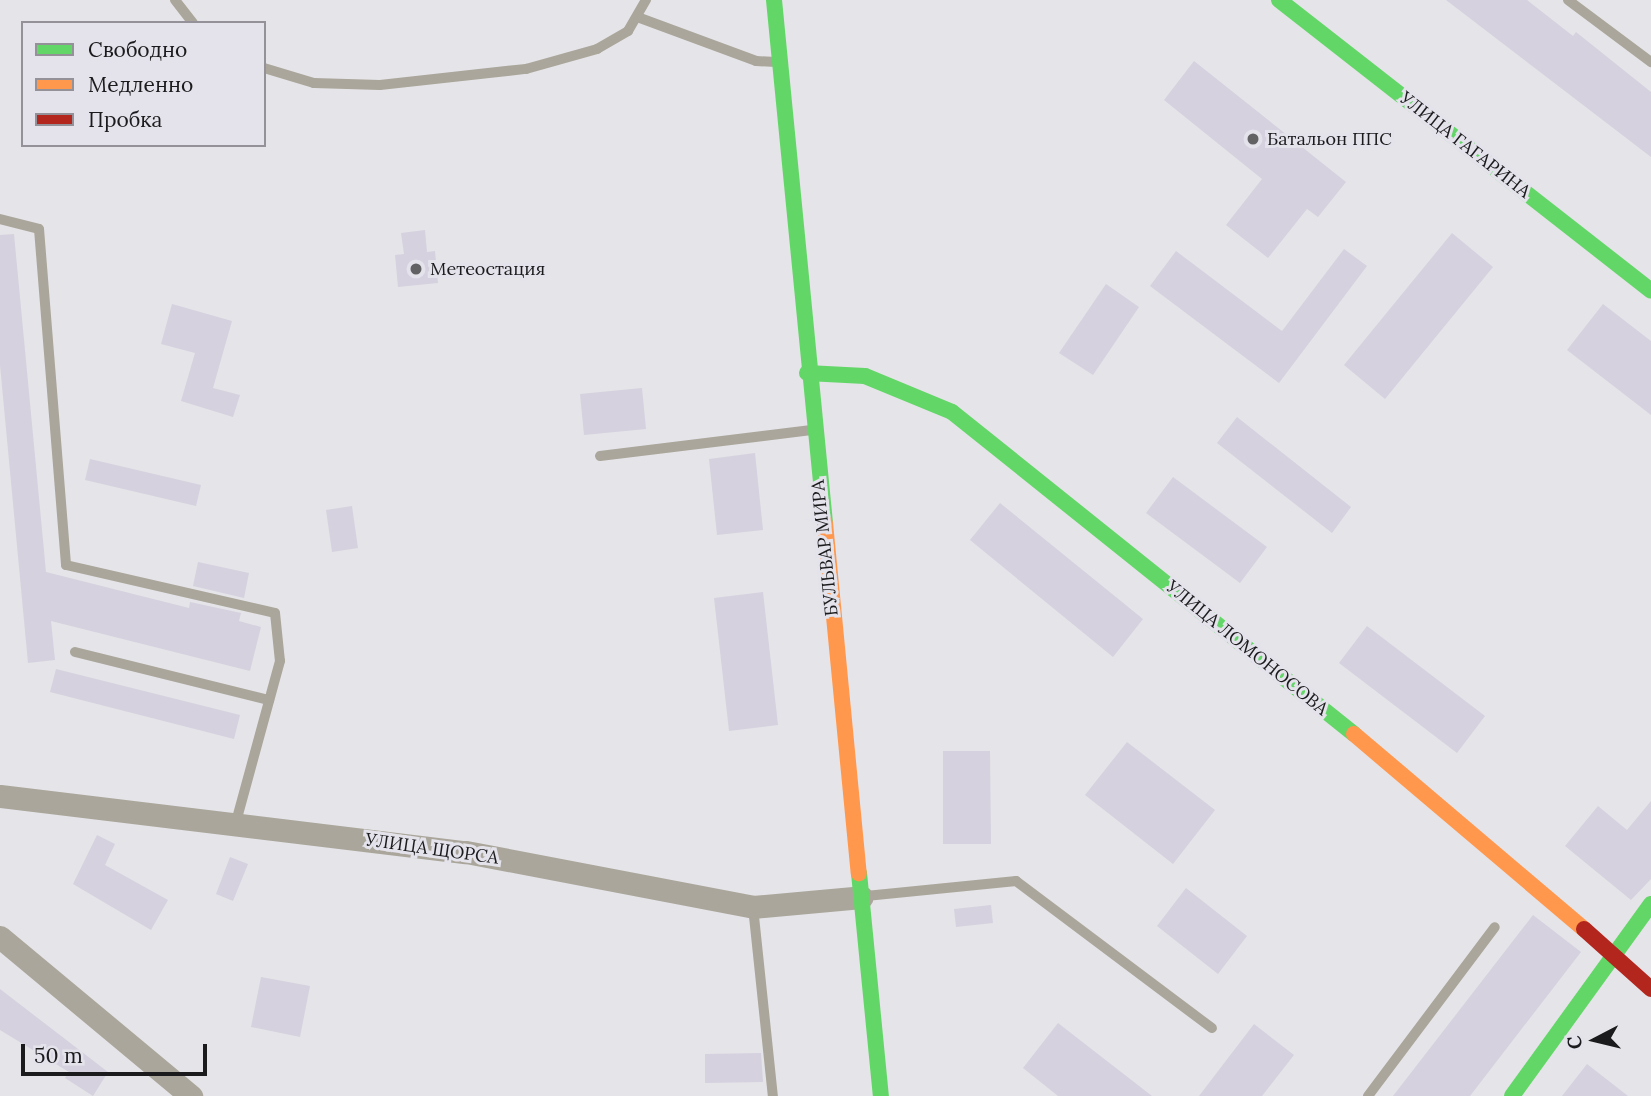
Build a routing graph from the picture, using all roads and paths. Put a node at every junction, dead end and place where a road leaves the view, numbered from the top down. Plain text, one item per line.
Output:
1 (174, 0) edge
2 (646, 0) edge
3 (774, 0) edge
4 (1279, 0) edge
5 (1569, 0) edge
6 (640, 18) junction
7 (191, 21) edge
8 (779, 62) junction
9 (1651, 62) edge
10 (266, 69) edge
11 (0, 219) edge
12 (1649, 287) edge
13 (807, 373) junction
14 (813, 430) junction
15 (600, 456) dead end
16 (75, 652) dead end
17 (269, 699) junction
18 (0, 796) edge
19 (236, 822) junction
20 (862, 897) junction
21 (1651, 904) edge
22 (753, 907) junction
23 (1495, 927) dead end
24 (0, 937) edge
25 (1609, 958) junction
26 (1651, 989) edge
27 (1212, 1028) dead end
28 (191, 1096) edge
29 (773, 1096) edge
30 (881, 1096) edge
31 (1368, 1096) edge
32 (1512, 1096) edge

1 - 7 lane
2 - 6 lane
3 - 8 main road, БУЛЬВАР МИРА
4 - 12 main road, УЛИЦА ГАГАРИНА
5 - 9 lane
6 - 8 lane
6 - 10 lane
8 - 13 main road, БУЛЬВАР МИРА
11 - 17 lane
13 - 14 main road, БУЛЬВАР МИРА
13 - 25 main road, УЛИЦА ЛОМОНОСОВА
14 - 15 lane
14 - 20 main road, БУЛЬВАР МИРА
16 - 17 lane
17 - 19 lane
18 - 19 street, УЛИЦА ЩОРСА
19 - 22 street, УЛИЦА ЩОРСА
20 - 22 street, УЛИЦА ЩОРСА
20 - 27 lane
20 - 30 main road, БУЛЬВАР МИРА
21 - 25 main road
22 - 29 lane
23 - 31 lane
24 - 28 street
25 - 26 main road, УЛИЦА ЛОМОНОСОВА
25 - 32 main road

